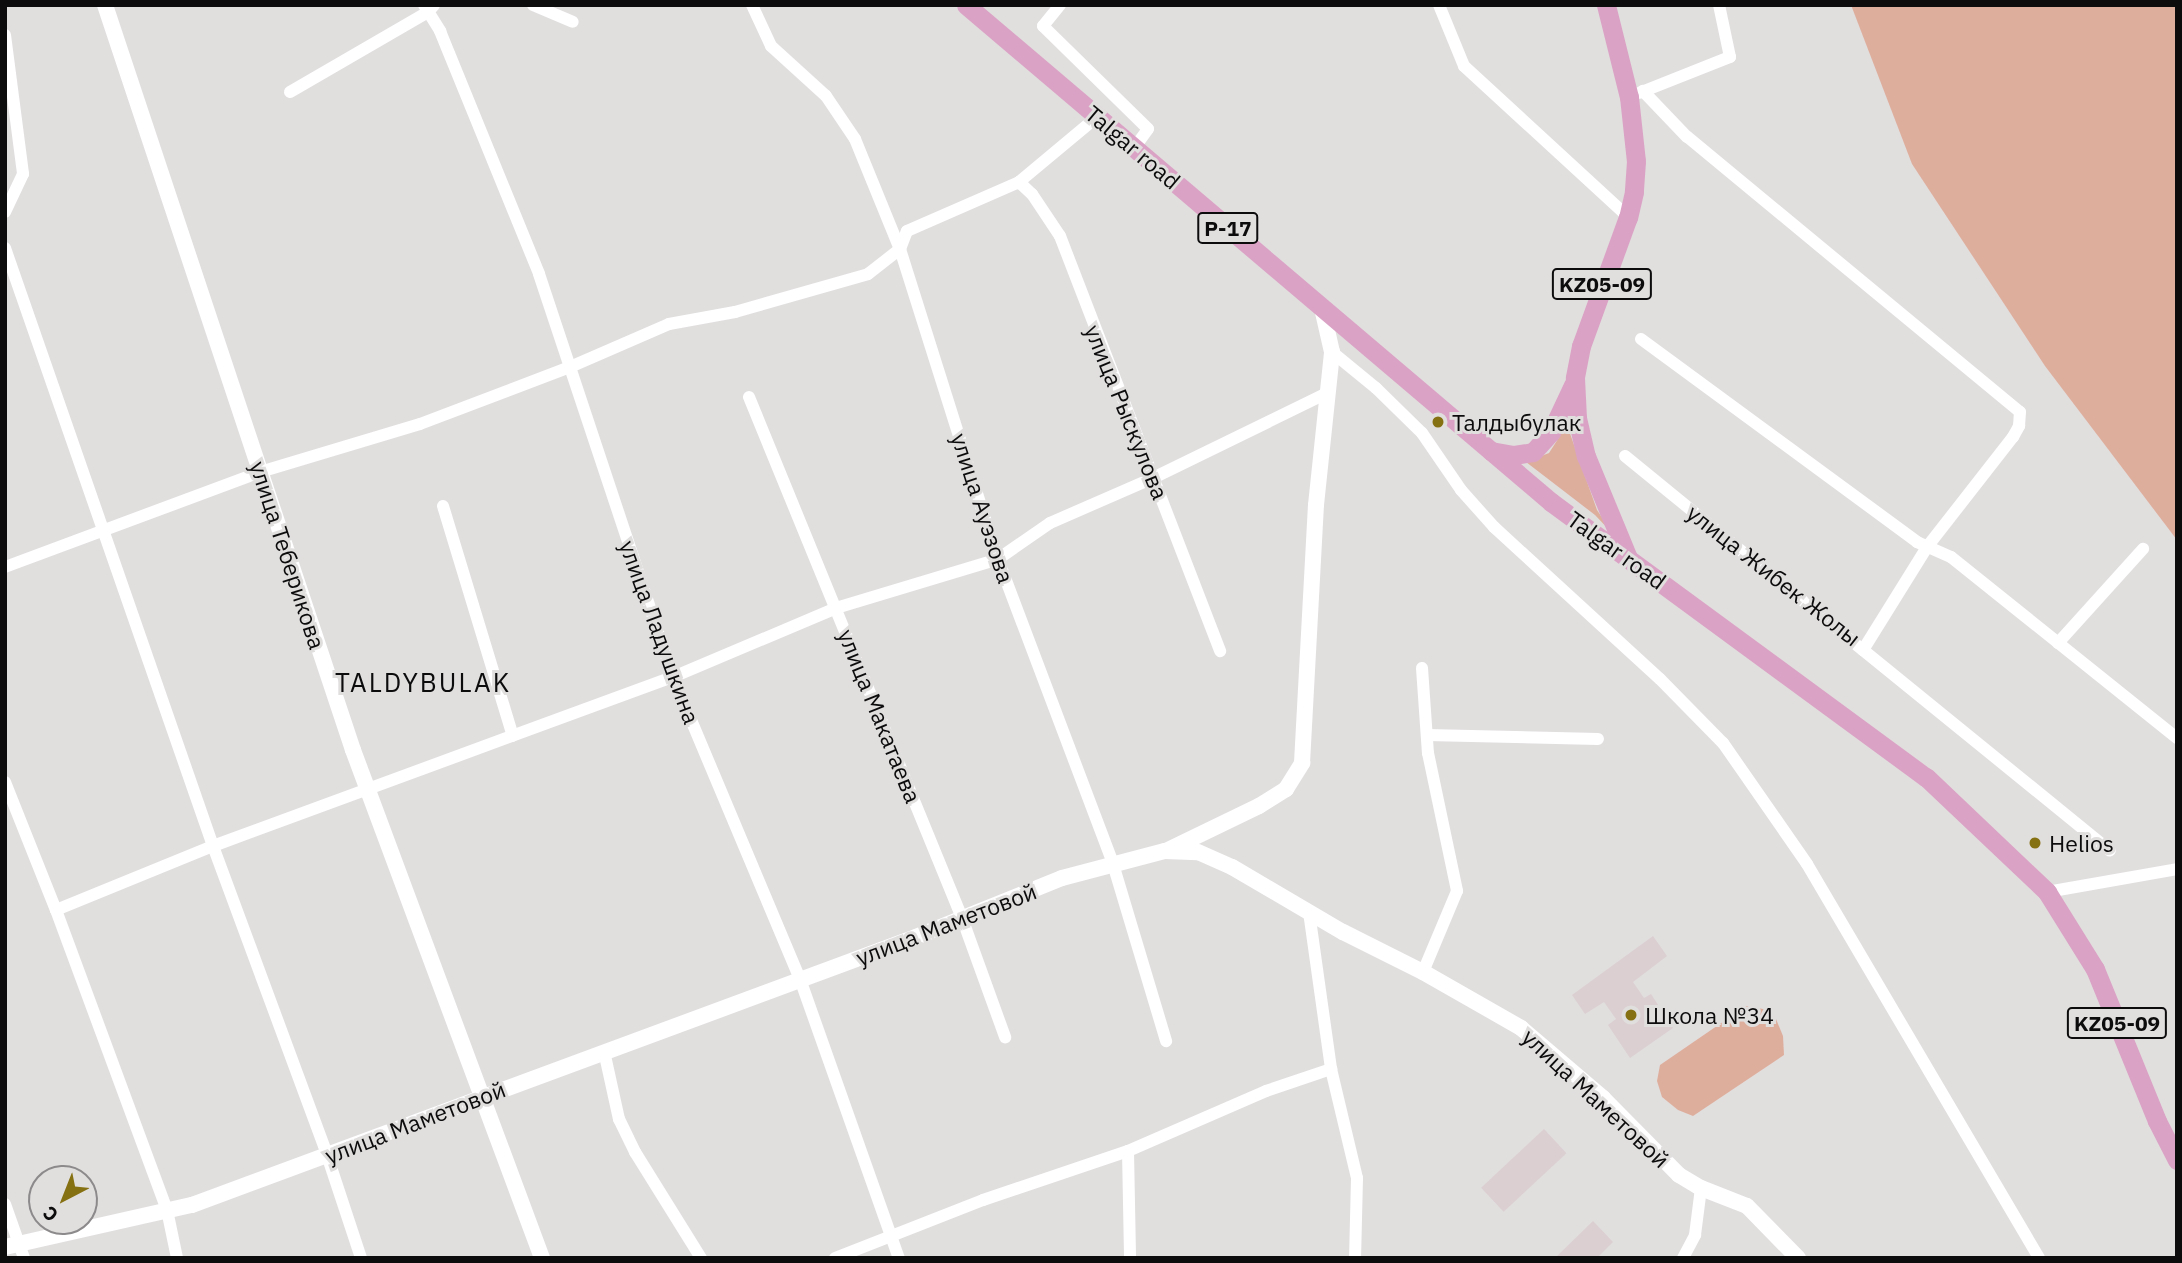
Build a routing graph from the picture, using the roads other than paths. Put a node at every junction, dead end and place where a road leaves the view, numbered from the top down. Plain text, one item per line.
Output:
1 (105, 5) edge
2 (533, 5) edge
3 (752, 5) edge
4 (966, 5) edge
5 (1060, 5) edge
6 (1439, 5) edge
7 (1606, 5) edge
8 (1719, 5) edge
9 (429, 8) edge
10 (573, 22) dead end
11 (5, 35) edge
12 (290, 92) dead end
13 (1636, 94) junction
14 (1097, 117) junction
15 (1134, 148) junction
16 (1019, 181) junction
17 (5, 212) edge
18 (1628, 217) junction
19 (5, 248) edge
20 (900, 249) junction
21 (1322, 308) junction
22 (1641, 338) dead end
23 (1332, 352) junction
24 (570, 367) junction
25 (1576, 378) junction
26 (1327, 393) junction
27 (749, 397) dead end
28 (1490, 450) junction
29 (1625, 456) dead end
30 (260, 472) junction
31 (1153, 478) junction
32 (443, 506) dead end
33 (102, 533) junction
34 (1927, 547) junction
35 (2143, 549) dead end
36 (998, 559) junction
37 (1628, 559) junction
38 (5, 567) edge
39 (836, 608) junction
40 (2058, 643) junction
41 (1863, 650) junction
42 (1220, 651) dead end
43 (1422, 668) dead end
44 (673, 677) junction
45 (1427, 735) junction
46 (513, 736) junction
47 (2177, 738) edge
48 (1598, 739) dead end
49 (5, 782) edge
50 (367, 789) junction
51 (213, 846) junction
52 (1165, 851) junction
53 (2110, 852) dead end
54 (1113, 864) junction
55 (2177, 869) edge
56 (2047, 892) junction
57 (56, 910) junction
58 (1309, 912) junction
59 (962, 918) junction
60 (1423, 972) junction
61 (800, 979) junction
62 (1005, 1037) dead end
63 (1166, 1041) dead end
64 (604, 1051) junction
65 (1331, 1069) junction
66 (480, 1097) junction
67 (1128, 1151) junction
68 (327, 1156) junction
69 (2177, 1160) edge
70 (1701, 1188) junction
71 (5, 1204) edge
72 (167, 1210) junction
73 (891, 1238) junction
74 (17, 1249) edge
75 (177, 1258) edge
76 (361, 1258) edge
77 (542, 1258) edge
78 (701, 1258) edge
79 (835, 1258) edge
80 (899, 1258) edge
81 (1130, 1258) edge
82 (1354, 1258) edge
83 (1684, 1258) edge
84 (1798, 1258) edge
85 (2039, 1258) edge

1 - 30 street, улица Теберикова
2 - 10 street
3 - 20 street, улица Ауэзова
4 - 14 main road, Talgar road / P-17
5 - 15 street
6 - 18 street
7 - 13 main road, KZ05-09
8 - 13 street
9 - 12 street
9 - 24 street, улица Ладушкина
11 - 17 street
13 - 18 main road, KZ05-09
13 - 34 street, улица Жибек Жолы
14 - 15 main road, Talgar road / P-17
14 - 16 street
15 - 21 main road, Talgar road / P-17
16 - 20 street
16 - 31 street, улица Рыскулова
18 - 25 main road, KZ05-09
19 - 33 street
20 - 24 street
20 - 36 street, улица Ауэзова
21 - 23 street
21 - 28 main road, Talgar road / P-17
22 - 34 street
23 - 26 street
23 - 85 street
24 - 30 street
24 - 44 street, улица Ладушкина
25 - 28 main road
25 - 37 main road, KZ05-09
26 - 31 street
26 - 52 street
27 - 39 street, улица Макатаева
28 - 37 main road, Talgar road / P-17
29 - 41 street, улица Жибек Жолы
30 - 33 street
30 - 50 street, улица Теберикова
31 - 36 street
31 - 42 street, улица Рыскулова
32 - 46 street
33 - 38 street
33 - 51 street
34 - 40 street
34 - 41 street, улица Жибек Жолы
35 - 40 street
36 - 39 street
36 - 54 street, улица Ауэзова
37 - 56 main road, Talgar road / KZ05-09
39 - 44 street
39 - 59 street, улица Макатаева
40 - 47 street
41 - 53 street
43 - 45 street
44 - 46 street
44 - 61 street, улица Ладушкина
45 - 48 street
45 - 60 street
46 - 50 street
49 - 57 street
50 - 51 street
50 - 66 street, улица Теберикова
51 - 57 street
51 - 68 street
52 - 54 street, улица Маметовой
52 - 58 street, улица Маметовой
54 - 59 street, улица Маметовой
54 - 63 street, улица Ауэзова
55 - 56 street
56 - 69 main road, Talgar road / KZ05-09
57 - 72 street
58 - 60 street, улица Маметовой
58 - 65 street
59 - 61 street, улица Маметовой
59 - 62 street, улица Макатаева
60 - 70 street, улица Маметовой
61 - 64 street, улица Маметовой
61 - 73 street, улица Ладушкина
64 - 66 street, улица Маметовой
64 - 78 street
65 - 67 street
65 - 82 street
66 - 68 street, улица Маметовой
66 - 77 street, улица Теберикова
67 - 73 street
67 - 81 street
68 - 72 street, улица Маметовой
68 - 76 street
70 - 83 street
70 - 84 street, улица Маметовой
71 - 74 street
72 - 74 street, улица Маметовой
72 - 75 street
73 - 79 street
73 - 80 street, улица Ладушкина

